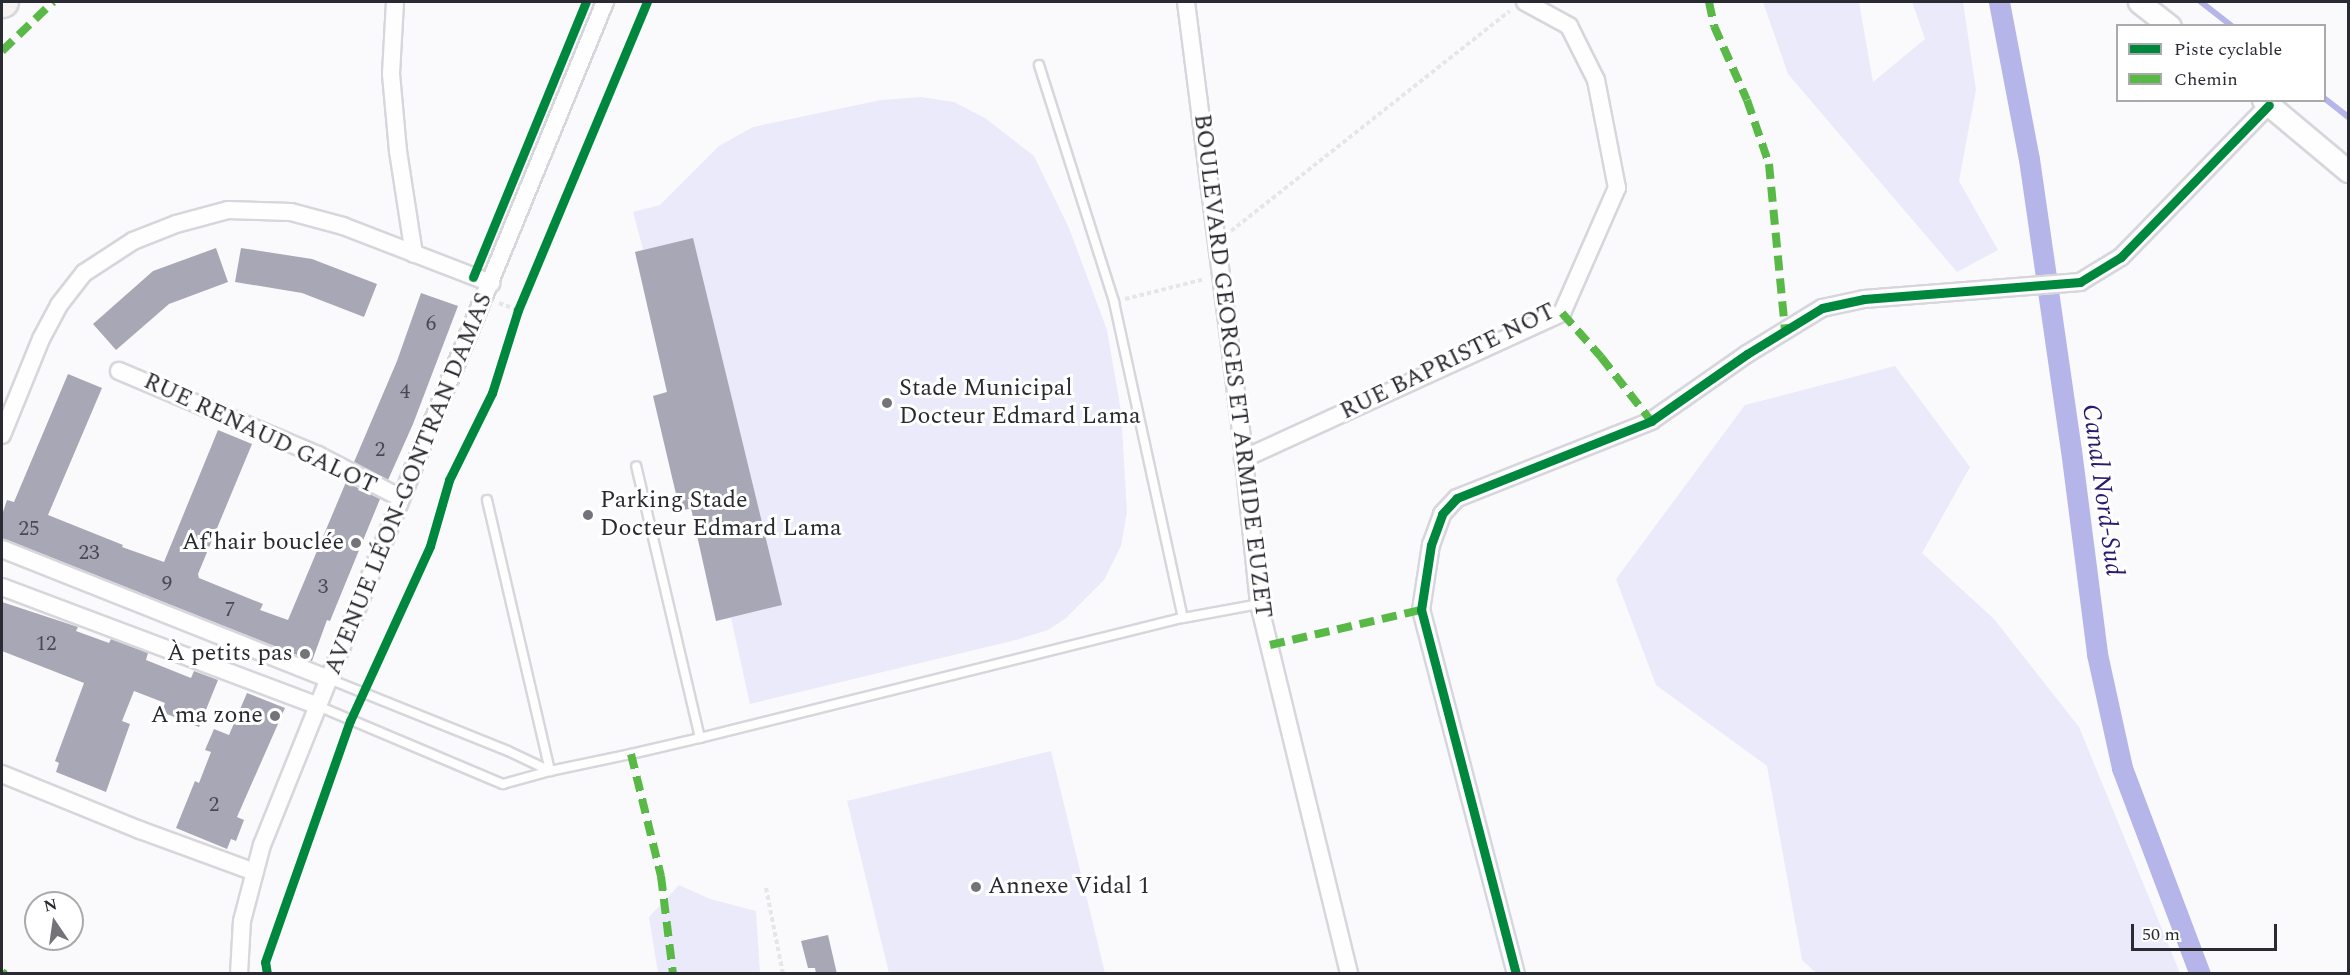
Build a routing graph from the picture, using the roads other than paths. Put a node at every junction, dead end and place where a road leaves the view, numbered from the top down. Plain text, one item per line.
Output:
1 (395, 2) edge
2 (605, 2) edge
3 (1186, 2) edge
4 (2139, 2) edge
5 (1519, 5) edge
6 (2167, 24) edge
7 (1039, 65) dead end
8 (2266, 103) edge
9 (2349, 171) edge
10 (414, 254) junction
11 (491, 283) junction
12 (119, 371) dead end
13 (2, 435) edge
14 (1243, 459) junction
15 (636, 466) dead end
16 (401, 498) junction
17 (487, 500) dead end
18 (2, 549) edge
19 (2, 587) edge
20 (1259, 604) junction
21 (1183, 618) junction
22 (329, 680) junction
23 (318, 706) junction
24 (700, 738) junction
25 (550, 771) junction
26 (2, 774) edge
27 (255, 872) junction
28 (239, 974) edge
29 (1349, 974) edge
30 (1516, 974) edge

1 - 10 street
2 - 11 street, AVENUE LÉON-GONTRAN DAMAS
3 - 14 street, BOULEVARD GEORGES ET ARMIDE EUZET
4 - 6 street
5 - 14 street, RUE BAPRISTE NOT
7 - 21 lane
8 - 9 street
8 - 30 street
10 - 11 street
10 - 13 street
11 - 16 street, AVENUE LÉON-GONTRAN DAMAS
12 - 16 street, RUE RENAUD GALOT
14 - 20 street, BOULEVARD GEORGES ET ARMIDE EUZET
15 - 24 lane
16 - 22 street, AVENUE LÉON-GONTRAN DAMAS
17 - 25 lane
18 - 22 street
19 - 23 street
20 - 21 lane
20 - 29 street, BOULEVARD GEORGES ET ARMIDE EUZET
21 - 24 lane
22 - 23 street, AVENUE LÉON-GONTRAN DAMAS
22 - 25 lane
23 - 25 lane
23 - 27 street, AVENUE LÉON-GONTRAN DAMAS
24 - 25 lane
26 - 27 street
27 - 28 street, AVENUE LÉON-GONTRAN DAMAS

